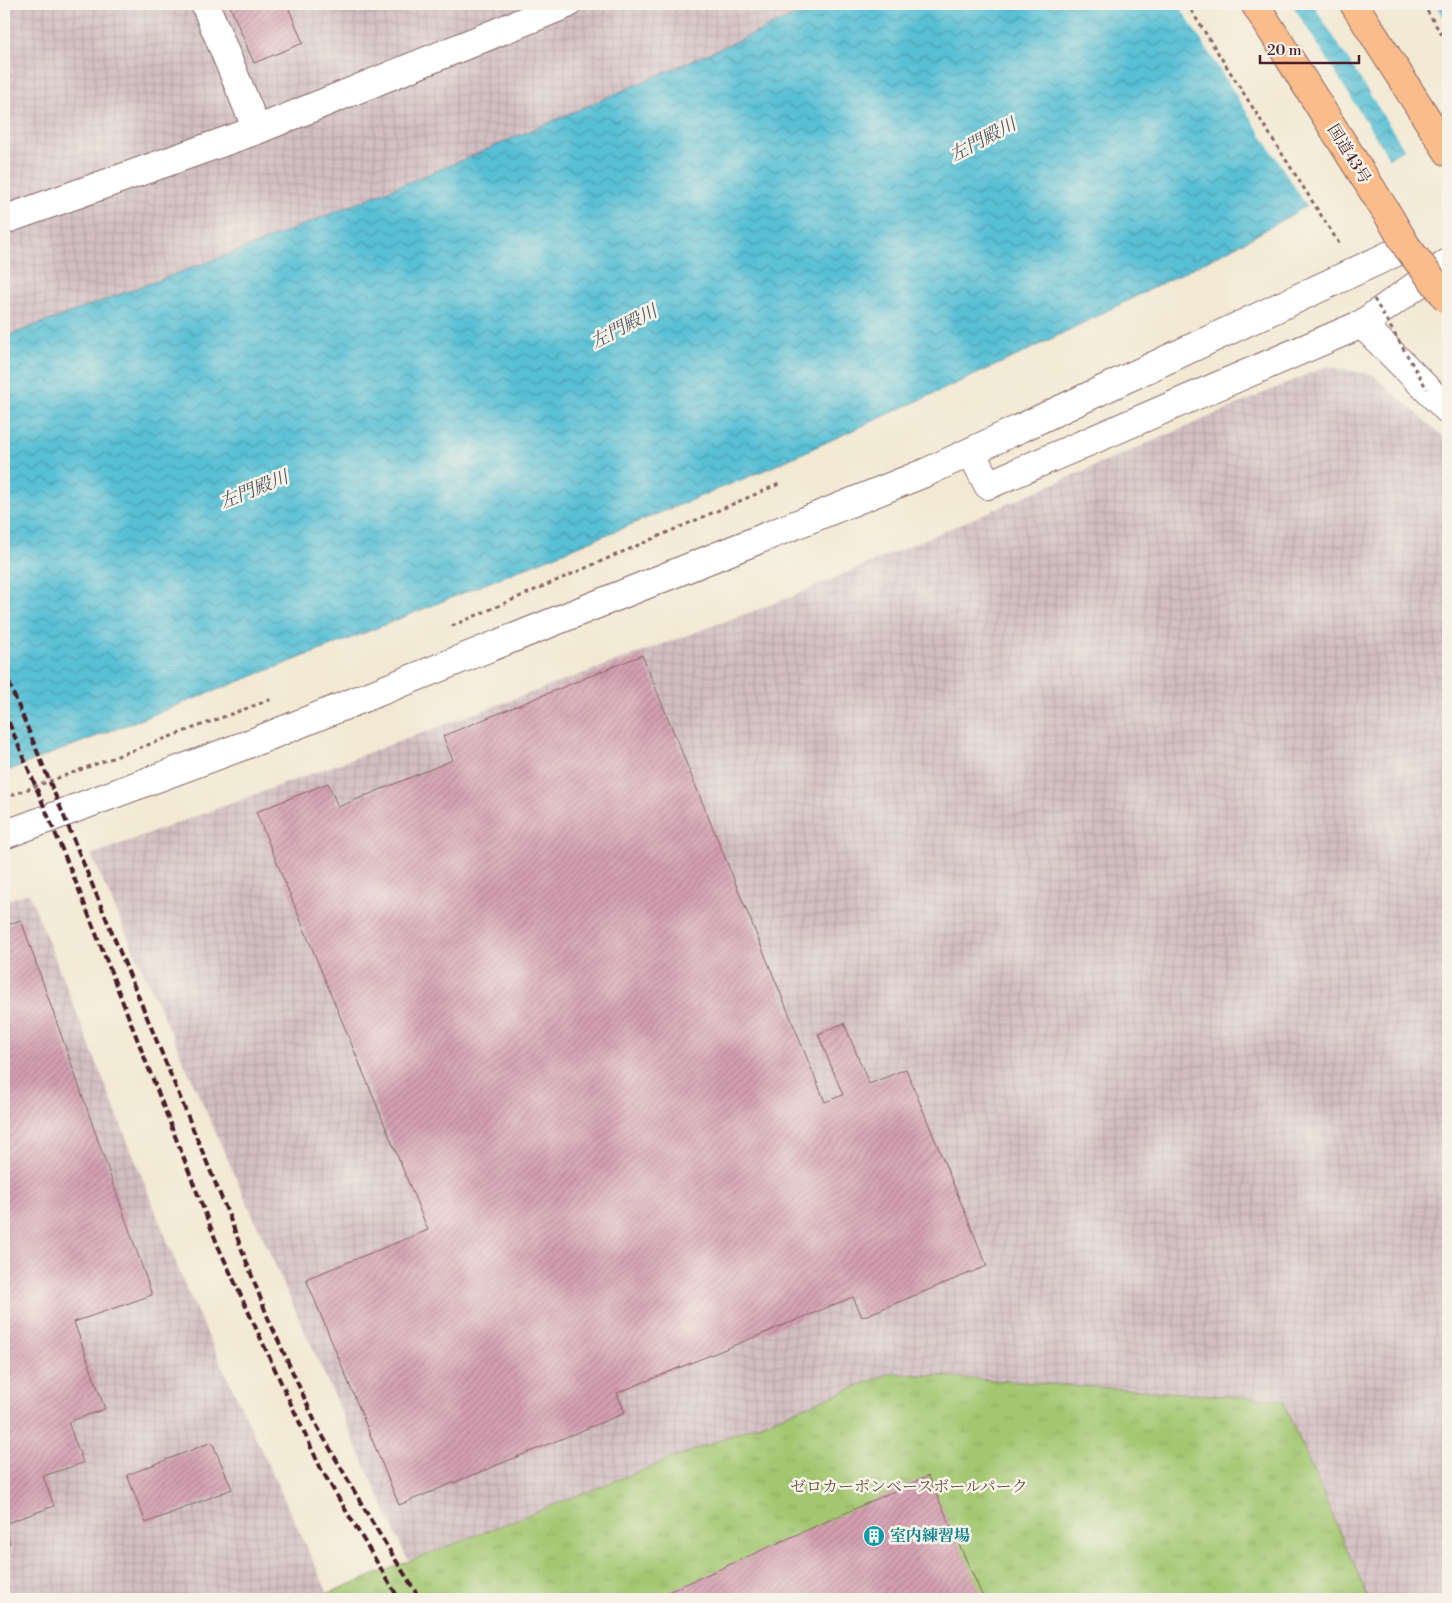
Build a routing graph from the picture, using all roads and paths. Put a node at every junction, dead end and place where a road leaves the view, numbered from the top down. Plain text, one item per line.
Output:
1 (205, 4) edge
2 (567, 4) edge
3 (1187, 4) edge
4 (1236, 4) edge
5 (1255, 4) edge
6 (1354, 4) edge
7 (1423, 4) edge
8 (1448, 45) edge
9 (256, 130) junction
10 (1346, 148) junction
11 (1448, 152) edge
12 (4, 220) edge
13 (1407, 247) junction
14 (1341, 248) dead end
15 (1448, 263) edge
16 (1374, 299) dead end
17 (1448, 300) edge
18 (1362, 324) junction
19 (1427, 389) junction
20 (1448, 410) edge
21 (971, 452) junction
22 (779, 484) dead end
23 (451, 627) dead end
24 (278, 696) dead end
25 (4, 798) edge
26 (4, 835) edge

1 - 9 street
2 - 9 street
3 - 14 path
4 - 10 highway
5 - 10 highway, 国道43号
6 - 11 highway
7 - 8 path
9 - 12 street
10 - 13 highway, 国道43号, bridge
13 - 17 highway, 国道43号, bridge
13 - 21 street
15 - 18 street
16 - 19 path, bridge
18 - 19 street
18 - 21 street
19 - 20 street
21 - 26 street
22 - 23 path
24 - 25 path

